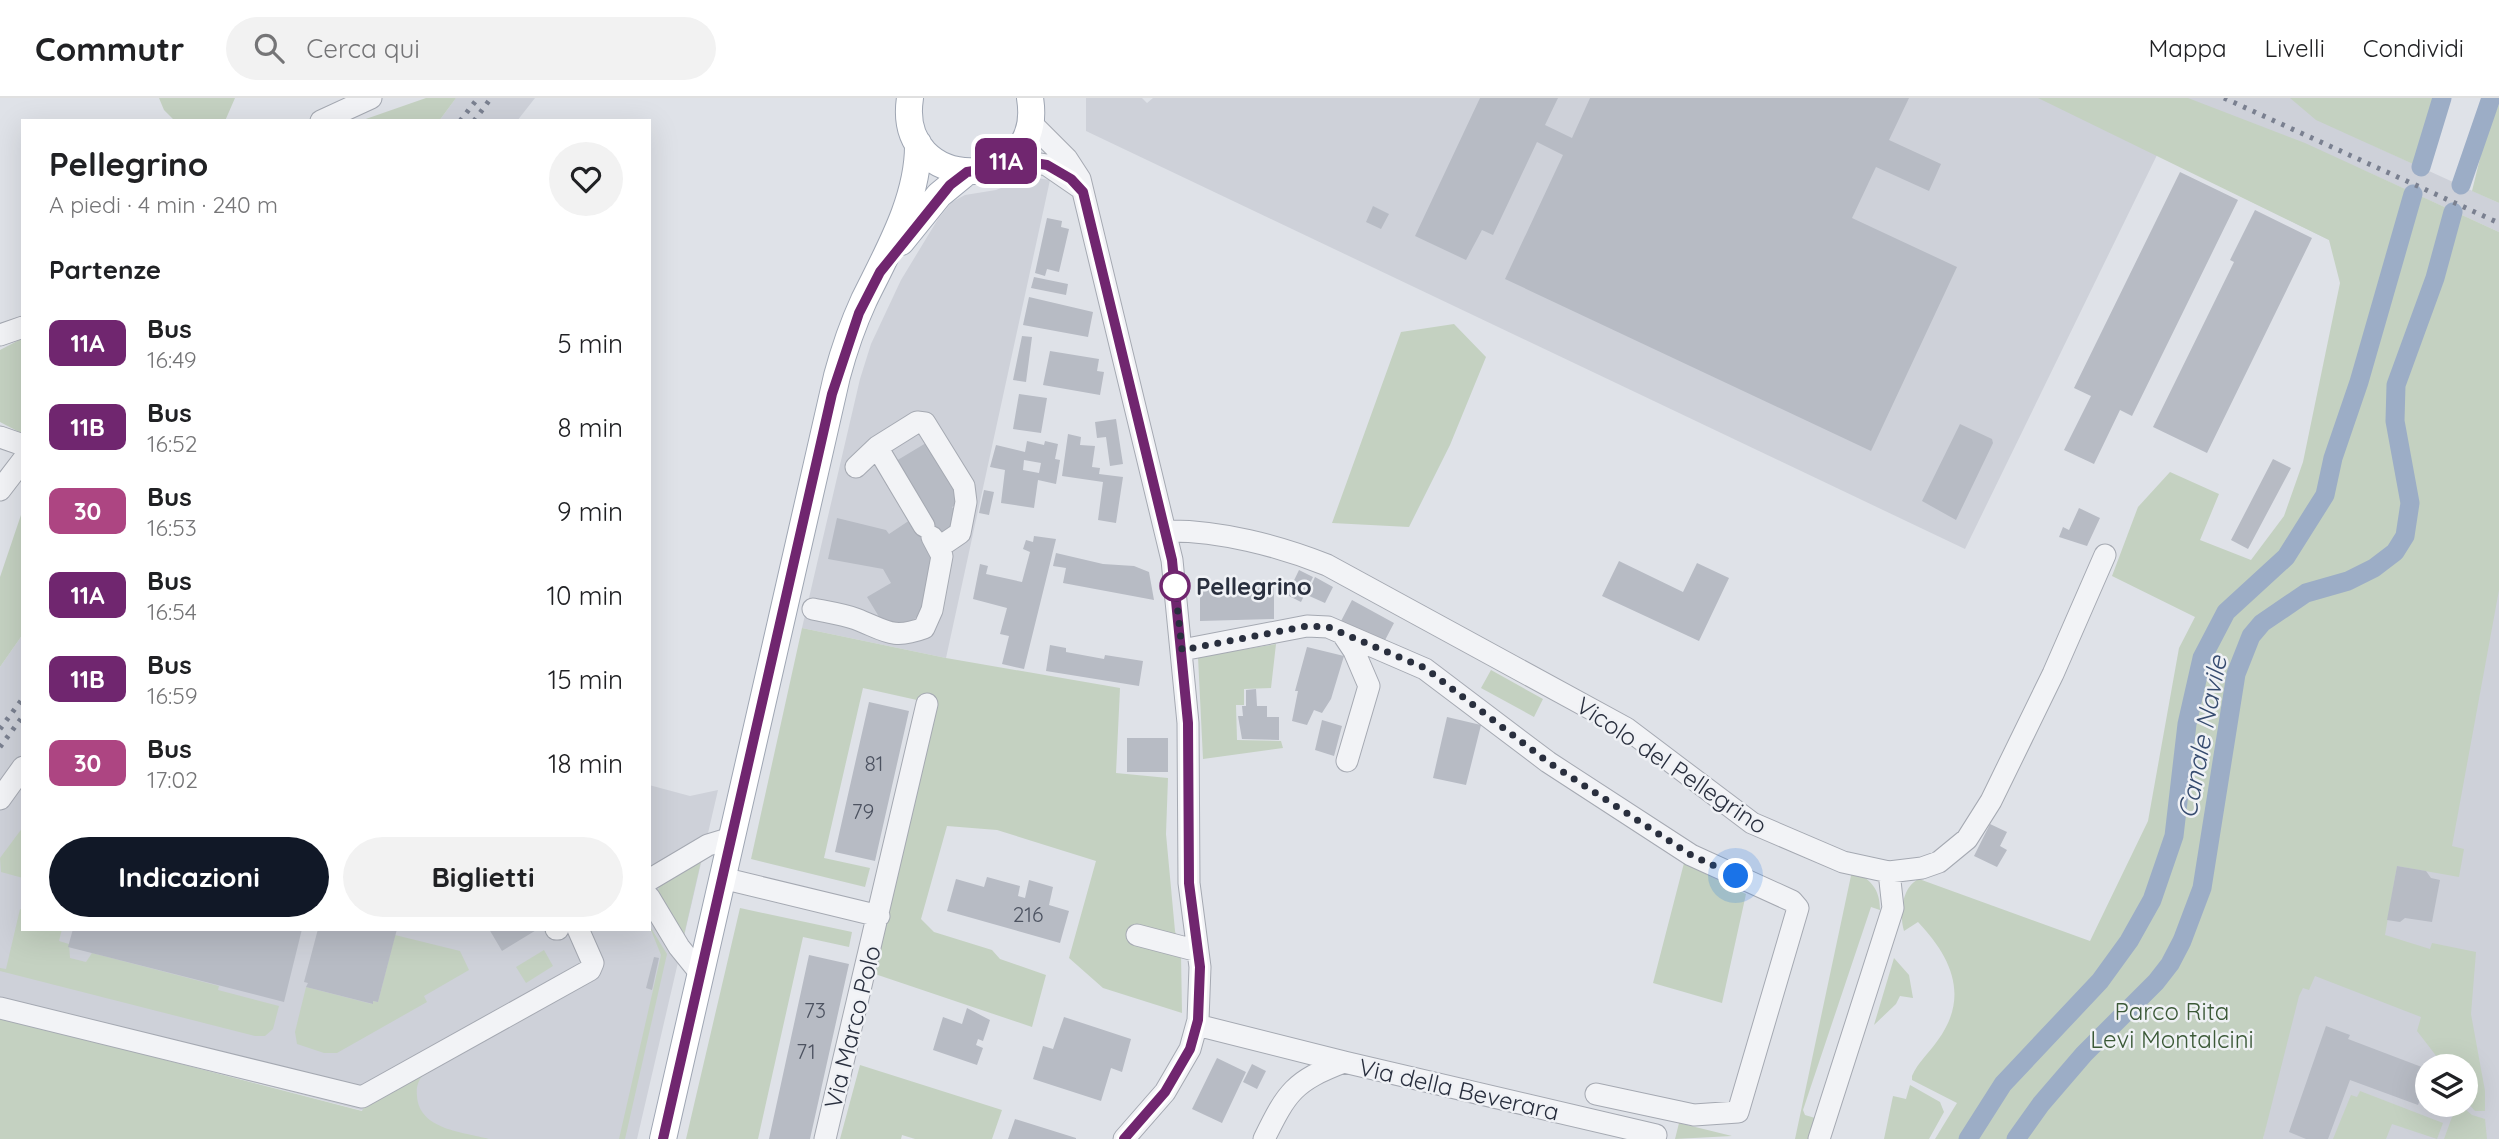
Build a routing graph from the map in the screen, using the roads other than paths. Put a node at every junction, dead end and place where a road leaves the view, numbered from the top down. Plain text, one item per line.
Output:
1 (371, 98) edge
2 (910, 98) edge
3 (1034, 107) edge
4 (325, 119) edge
5 (918, 143) junction
6 (1009, 159) junction
7 (967, 172) junction
8 (1083, 192) junction
9 (880, 272) junction
10 (0, 437) edge
11 (21, 444) edge
12 (877, 447) junction
13 (21, 463) edge
14 (856, 467) dead end
15 (0, 490) edge
16 (1166, 531) junction
17 (931, 537) junction
18 (2105, 555) dead end
19 (813, 609) dead end
20 (1342, 632) junction
21 (1182, 650) junction
22 (927, 704) dead end
23 (1347, 761) dead end
24 (21, 770) edge
25 (0, 799) edge
26 (731, 838) junction
27 (1889, 872) junction
28 (722, 878) junction
29 (651, 879) edge
30 (651, 900) edge
31 (879, 916) junction
32 (579, 931) edge
33 (1137, 935) dead end
34 (1198, 951) junction
35 (700, 972) junction
36 (0, 1008) edge
37 (1197, 1026) junction
38 (1344, 1062) junction
39 (1596, 1094) dead end
40 (1656, 1135) dead end
41 (663, 1139) edge
42 (825, 1139) edge
43 (1125, 1139) edge
44 (1264, 1139) edge
45 (1819, 1139) edge

1 - 4 street
2 - 5 main road
3 - 6 main road
3 - 8 street
5 - 7 main road
5 - 9 main road
6 - 7 main road
6 - 8 street
7 - 9 main road
8 - 16 street
9 - 26 main road
10 - 11 street
12 - 14 street
12 - 17 street
12 - 17 street
13 - 15 street
16 - 21 street
16 - 27 street, Vicolo del Pellegrino
17 - 19 street
18 - 27 street, Vicolo del Pellegrino
20 - 21 street
20 - 23 street
20 - 39 street
21 - 34 street
22 - 31 street, Via Marco Polo
24 - 25 street
26 - 28 main road
26 - 29 street
27 - 45 street
28 - 31 street, Via Marco Polo
28 - 35 main road
30 - 35 street
31 - 42 street, Via Marco Polo
32 - 36 street
33 - 34 street
34 - 37 street
35 - 41 main road
37 - 38 street, Via della Beverara
37 - 43 street
38 - 40 street, Via della Beverara
38 - 44 street, Via della Beverara

